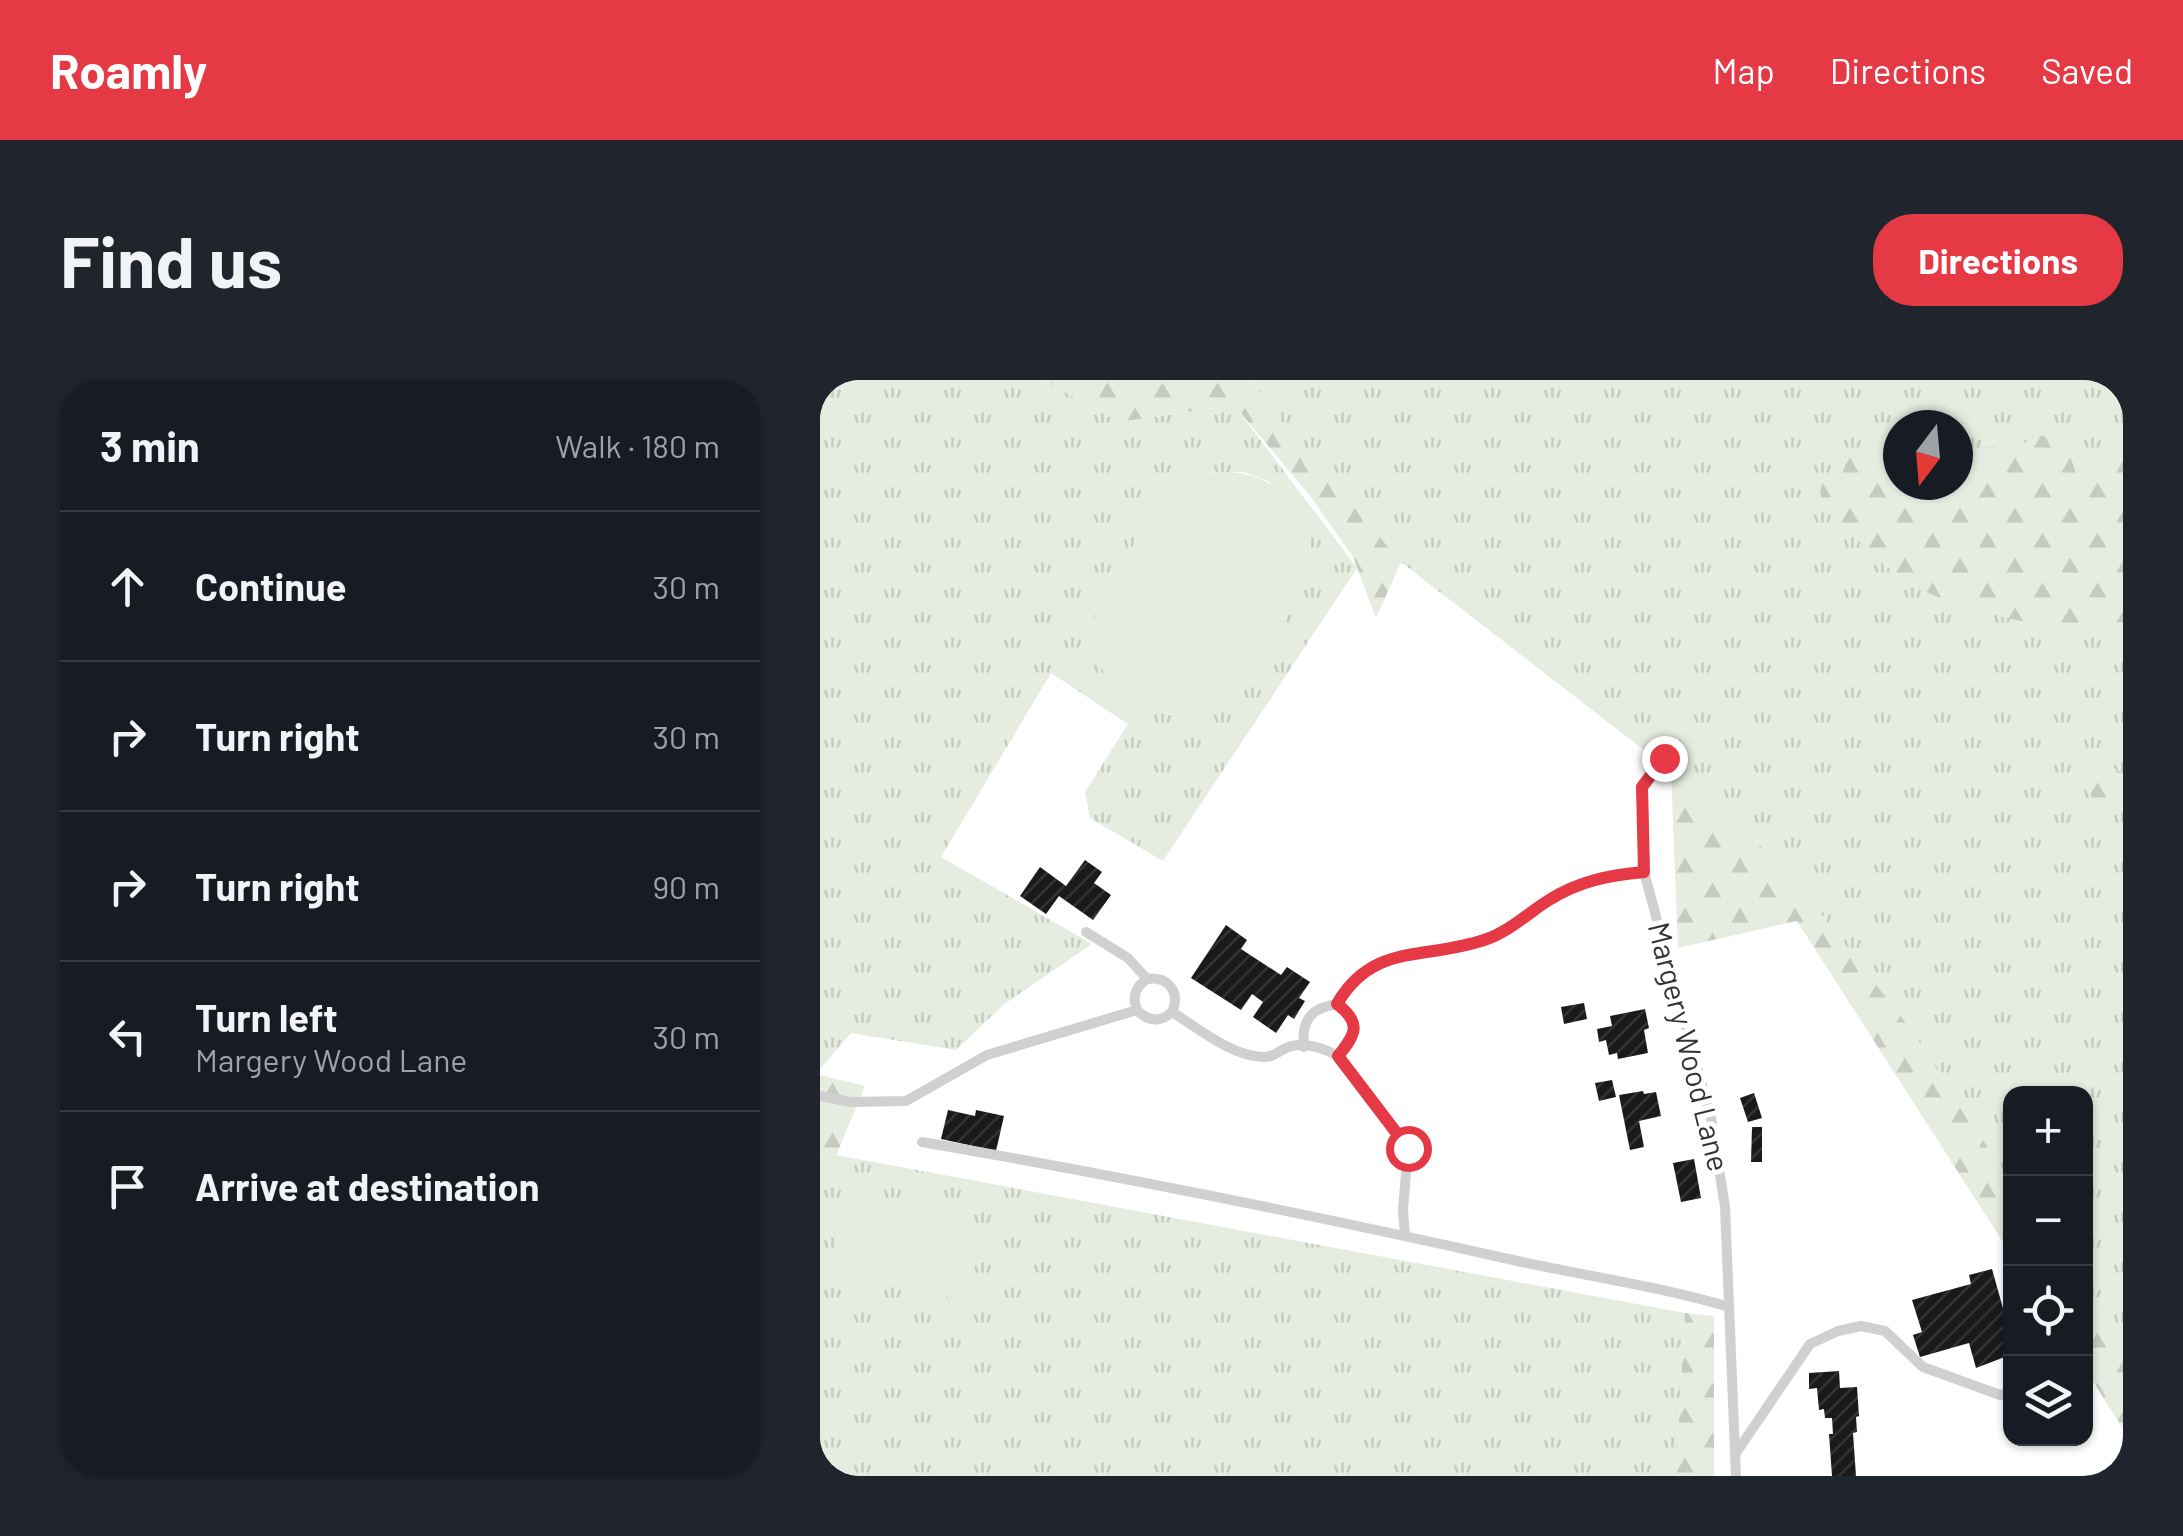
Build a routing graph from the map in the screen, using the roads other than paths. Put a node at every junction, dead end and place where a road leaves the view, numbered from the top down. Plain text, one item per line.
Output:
1 (1664, 745) dead end
2 (1644, 872) junction
3 (1086, 932) dead end
4 (1147, 979) junction
5 (1337, 1004) junction
6 (1137, 1010) junction
7 (1172, 1012) junction
8 (1304, 1046) junction
9 (1338, 1056) junction
10 (820, 1096) edge
11 (922, 1142) dead end
12 (1405, 1236) junction
13 (1729, 1306) junction
14 (2003, 1394) edge
15 (1735, 1454) junction
16 (1736, 1476) edge

1 - 2 lane, Margery Wood Lane
2 - 5 lane
2 - 13 lane, Margery Wood Lane
3 - 4 lane
4 - 6 lane
4 - 7 lane
5 - 8 lane
5 - 9 lane
6 - 7 lane
6 - 10 lane
7 - 8 lane
8 - 9 lane
9 - 12 lane
11 - 12 lane
12 - 13 lane
13 - 15 lane, Margery Wood Lane
14 - 15 lane
15 - 16 lane, Margery Wood Lane

